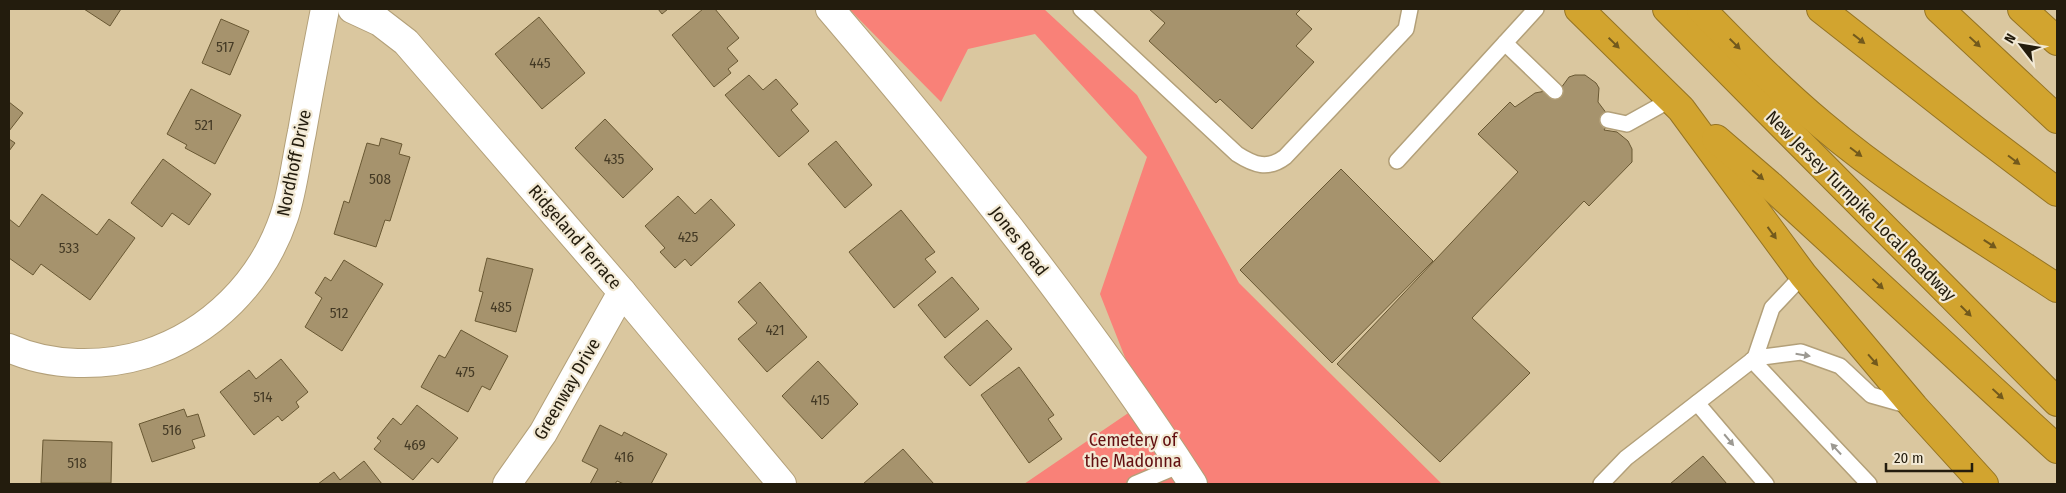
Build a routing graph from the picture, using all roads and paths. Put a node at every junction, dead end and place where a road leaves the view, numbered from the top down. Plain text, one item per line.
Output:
1 (325, 9) edge
2 (352, 9) edge
3 (830, 9) edge
4 (1081, 9) edge
5 (1410, 9) edge
6 (1536, 9) edge
7 (1579, 9) edge
8 (1667, 9) edge
9 (1701, 9) edge
10 (1821, 9) edge
11 (1939, 9) edge
12 (2022, 9) edge
13 (2057, 40) edge
14 (1505, 43) junction
15 (1556, 91) dead end
16 (1677, 104) junction
17 (2057, 119) edge
18 (1608, 120) dead end
19 (1397, 161) dead end
20 (2057, 192) edge
21 (1803, 275) junction
22 (2057, 288) edge
23 (622, 292) junction
24 (9, 348) edge
25 (1753, 359) junction
26 (2057, 402) edge
27 (1697, 403) junction
28 (1914, 407) junction
29 (2057, 449) edge
30 (1186, 474) edge
31 (507, 484) edge
32 (782, 484) edge
33 (1135, 484) edge
34 (1601, 484) edge
35 (1766, 484) edge
36 (1869, 484) edge
37 (1984, 484) edge

1 - 24 street, Nordhoff Drive
2 - 23 street, Ridgeland Terrace
3 - 30 street, Jones Road
4 - 5 lane
6 - 14 lane
7 -> 16 highway
8 -> 26 highway, New Jersey Turnpike Local Roadway
9 -> 22 highway
10 -> 20 highway
11 -> 17 highway
12 - 13 highway
14 - 15 lane
14 - 19 lane
16 - 18 lane
16 -> 21 highway
16 -> 29 highway
21 - 25 lane
21 -> 28 highway
23 - 31 street, Greenway Drive
23 - 32 street, Ridgeland Terrace
25 - 27 lane
25 -> 28 lane
36 -> 25 lane
27 - 34 lane
27 -> 35 lane
28 - 37 highway
30 - 33 lane

